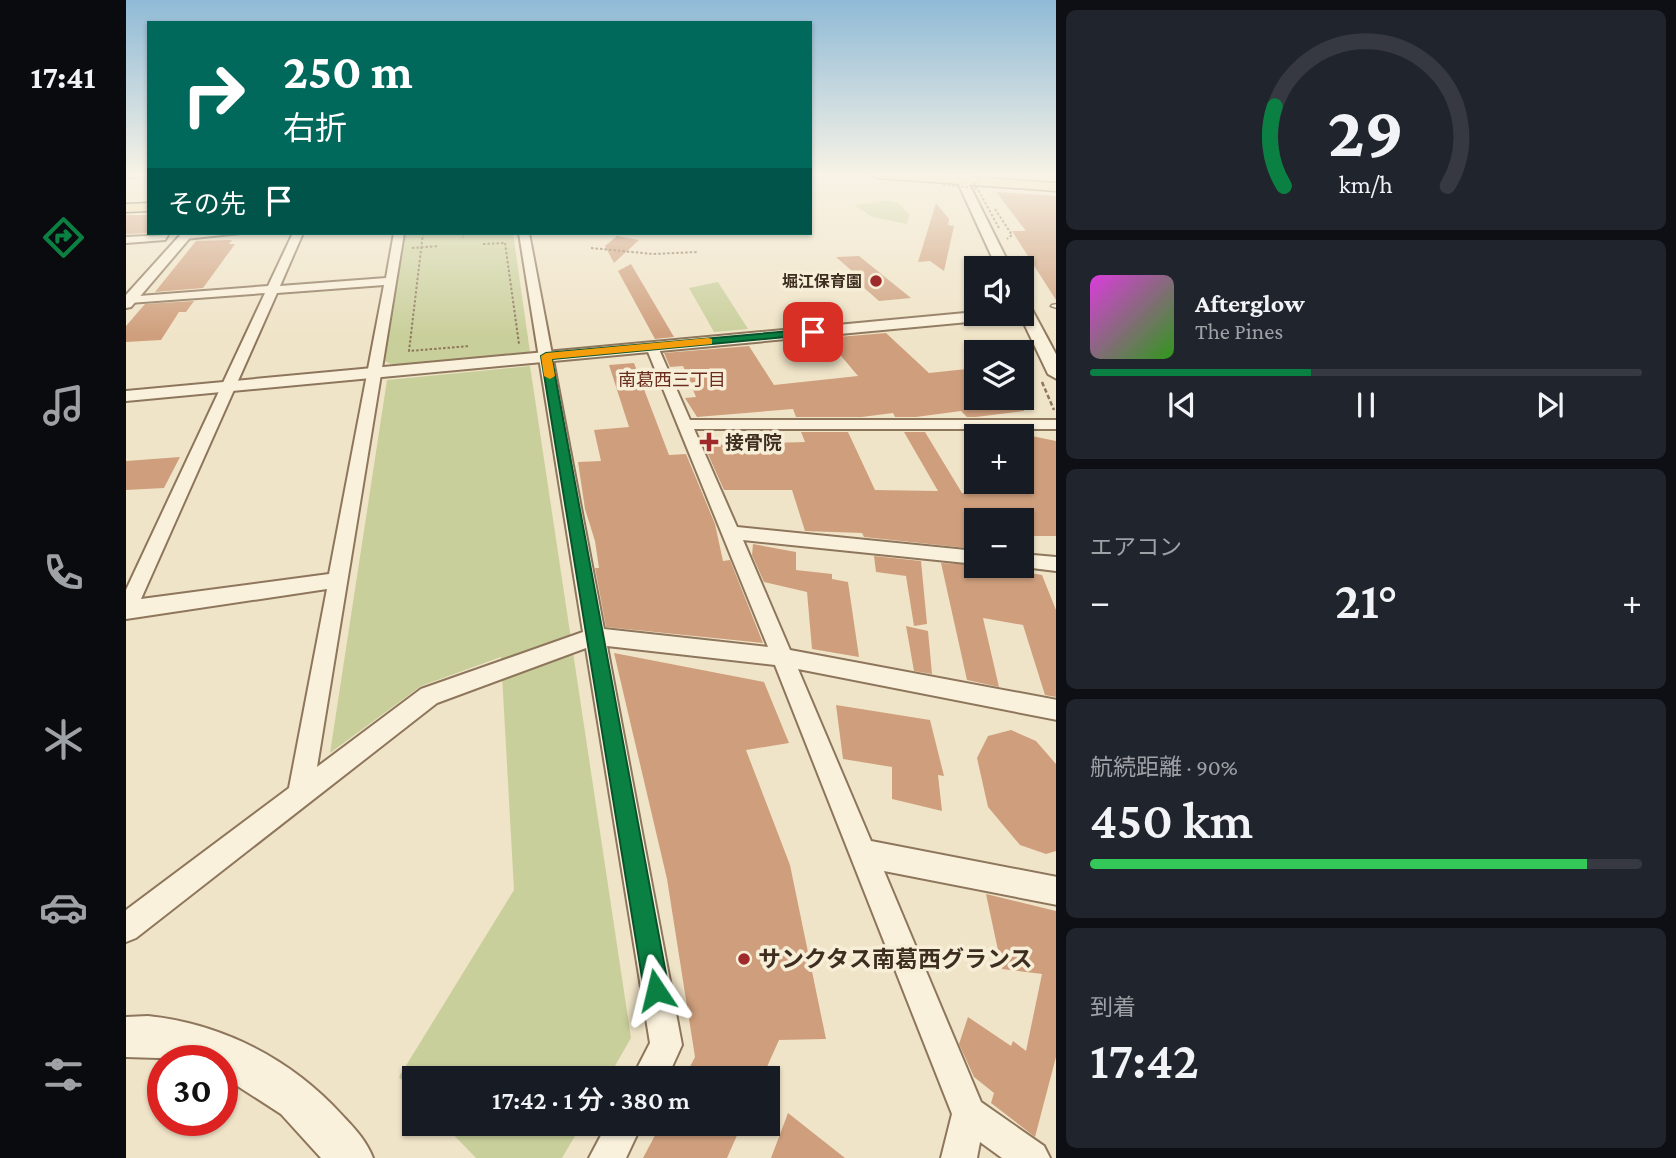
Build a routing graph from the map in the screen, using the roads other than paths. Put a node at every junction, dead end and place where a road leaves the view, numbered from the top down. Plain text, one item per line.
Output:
1 (984, 228) edge
2 (167, 235) edge
3 (185, 235) edge
4 (298, 235) edge
5 (515, 239) edge
6 (126, 240) edge
7 (401, 240) edge
8 (149, 254) dead end
9 (998, 256) edge
10 (390, 281) junction
11 (272, 290) junction
12 (127, 302) edge
13 (964, 316) edge
14 (1029, 326) edge
15 (652, 347) junction
16 (546, 356) junction
17 (376, 372) junction
18 (1056, 374) edge
19 (227, 387) junction
20 (126, 396) edge
21 (685, 424) junction
22 (1056, 425) edge
23 (733, 534) junction
24 (964, 556) edge
25 (1034, 562) edge
26 (1056, 564) edge
27 (339, 580) junction
28 (126, 610) edge
29 (595, 636) junction
30 (780, 657) junction
31 (1056, 710) edge
32 (300, 796) junction
33 (863, 853) junction
34 (1056, 891) edge
35 (126, 928) edge
36 (126, 1037) edge
37 (655, 1066) edge
38 (969, 1114) junction
39 (619, 1136) edge
40 (351, 1158) edge
41 (607, 1158) edge
42 (959, 1158) edge
43 (1032, 1158) edge

1 - 9 street
2 - 6 street
2 - 8 street
3 - 12 street
4 - 11 street
5 - 16 street
7 - 10 street
10 - 11 street
10 - 17 street
11 - 12 street
11 - 19 street
13 - 15 street
14 - 18 street
15 - 16 street
15 - 21 street
16 - 17 street
16 - 29 street
17 - 19 street
17 - 27 street
19 - 20 street
19 - 28 street
21 - 22 street
21 - 23 street
23 - 24 street
23 - 30 street
25 - 26 street
27 - 28 street
27 - 32 street
29 - 30 street
29 - 32 street
29 - 37 street
30 - 31 street
30 - 33 street
32 - 35 street
33 - 34 street
33 - 38 street
36 - 40 street
38 - 42 street
38 - 43 street
39 - 41 street

